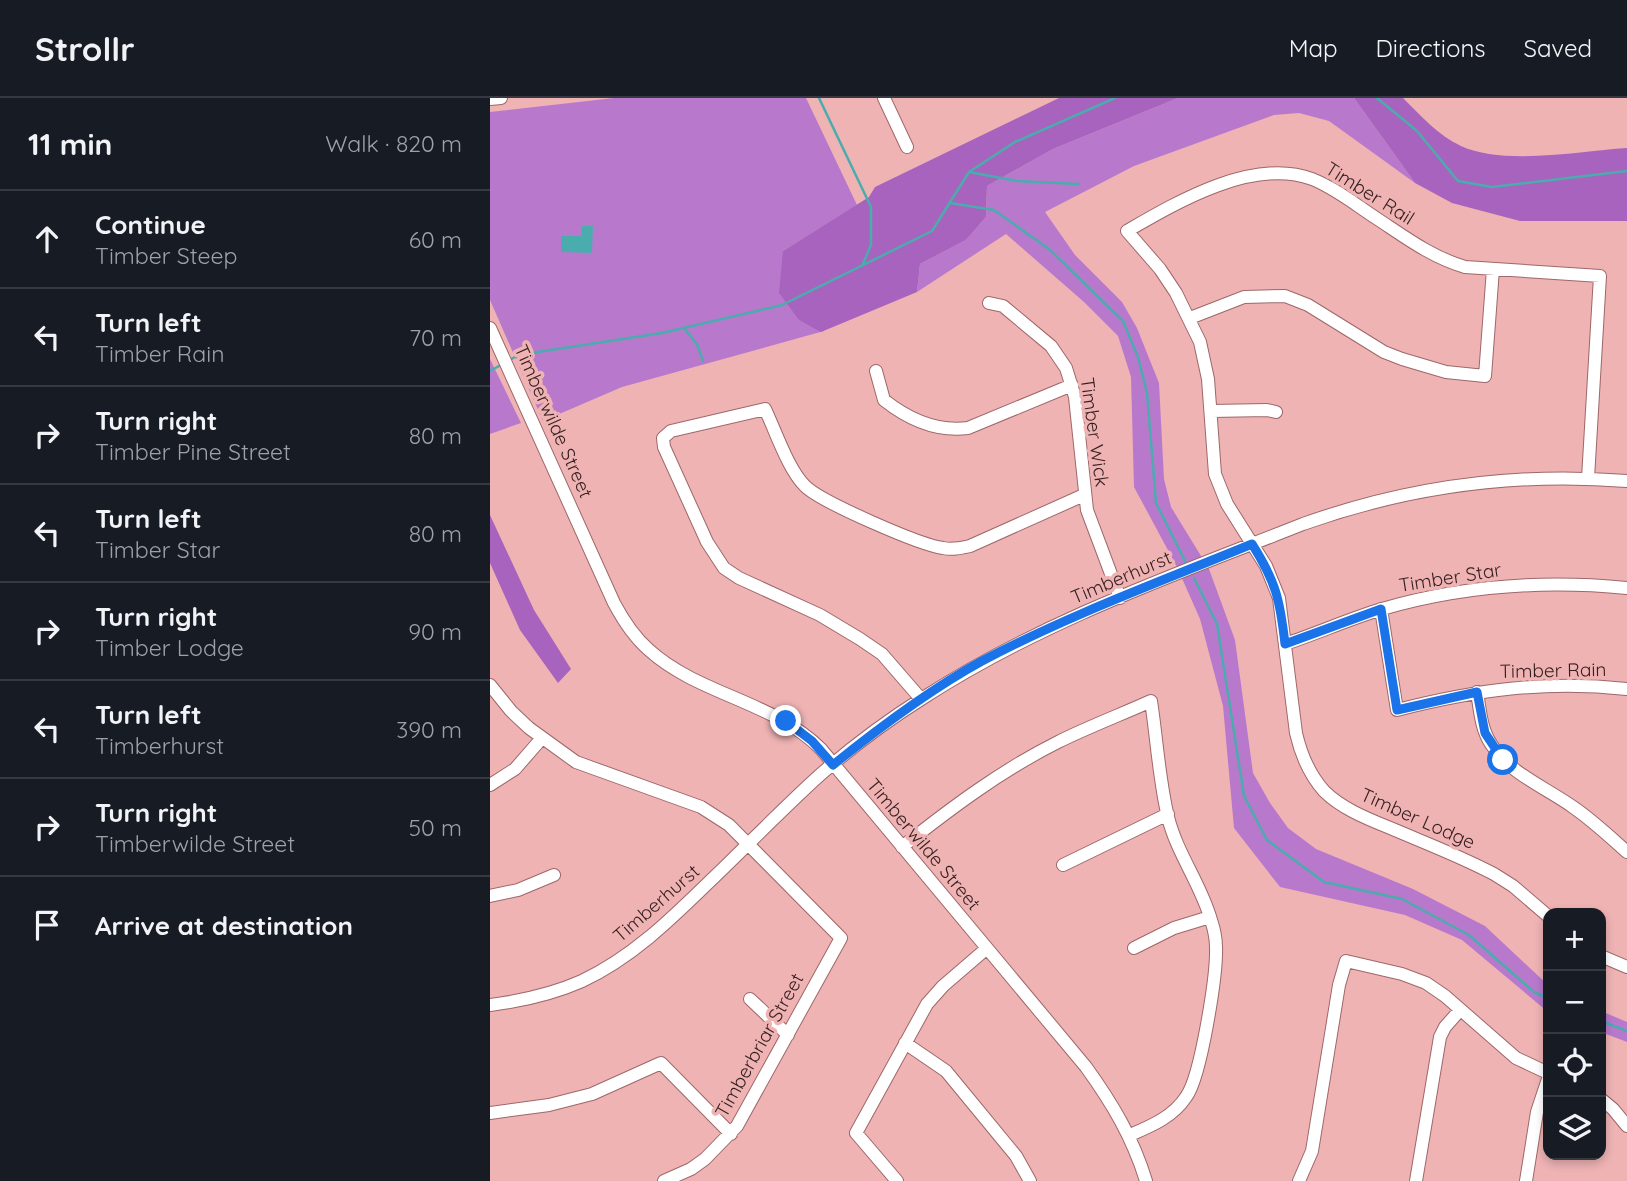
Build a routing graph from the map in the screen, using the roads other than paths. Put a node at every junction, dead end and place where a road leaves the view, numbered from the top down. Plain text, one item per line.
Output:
1 (501, 98) edge
2 (884, 98) edge
3 (490, 99) edge
4 (907, 148) dead end
5 (1127, 232) joint
6 (1493, 269) junction
7 (989, 303) dead end
8 (1190, 318) junction
9 (493, 334) edge
10 (876, 371) dead end
11 (1072, 385) junction
12 (1211, 411) junction
13 (1276, 412) dead end
14 (1588, 478) junction
15 (1627, 481) edge
16 (1084, 495) junction
17 (1252, 544) junction
18 (1627, 588) edge
19 (1120, 598) junction
20 (1381, 609) junction
21 (1285, 644) junction
22 (490, 685) edge
23 (1627, 689) edge
24 (1477, 692) junction
25 (921, 699) junction
26 (542, 738) junction
27 (833, 765) junction
28 (490, 785) edge
29 (1168, 814) junction
30 (749, 844) junction
31 (902, 847) junction
32 (1627, 852) edge
33 (1063, 865) dead end
34 (554, 875) dead end
35 (490, 896) edge
36 (1543, 912) edge
37 (1210, 917) junction
38 (1134, 948) dead end
39 (986, 949) junction
40 (1606, 958) edge
41 (1627, 967) edge
42 (750, 999) dead end
43 (490, 1005) edge
44 (1460, 1010) junction
45 (788, 1035) junction
46 (905, 1043) junction
47 (1543, 1071) edge
48 (1543, 1094) edge
49 (1606, 1103) edge
50 (490, 1113) edge
51 (1627, 1126) edge
52 (731, 1134) junction
53 (1130, 1135) junction
54 (664, 1181) edge
55 (897, 1181) edge
56 (1030, 1181) edge
57 (1146, 1181) edge
58 (1299, 1181) edge
59 (1416, 1181) edge
60 (1526, 1181) edge

1 - 3 street
2 - 4 street
5 - 6 street, Timber Rail
5 - 8 street, Timber Lodge
6 - 8 street
6 - 14 street, Timber Rail
7 - 11 street, Timber Wick
8 - 12 street, Timber Lodge
9 - 27 street, Timberwilde Street
10 - 11 street
11 - 16 street, Timber Wick
12 - 13 street
12 - 17 street, Timber Lodge
14 - 15 street, Timberhurst
14 - 17 street, Timberhurst
16 - 19 street, Timber Wick
16 - 25 street
17 - 19 street, Timberhurst
17 - 21 street, Timber Lodge
18 - 20 street, Timber Star
19 - 25 street, Timberhurst
20 - 21 street, Timber Star
20 - 24 street, Timber Rain
21 - 36 street, Timber Lodge
22 - 26 street
23 - 24 street, Timber Rain
24 - 32 street
25 - 27 street, Timberhurst
26 - 28 street
26 - 30 street
27 - 30 street, Timberhurst
27 - 31 street, Timberwilde Street
29 - 31 street
29 - 33 street
29 - 37 street
30 - 43 street, Timberhurst
30 - 45 street, Timberbriar Street
31 - 39 street, Timberwilde Street
34 - 35 street
37 - 38 street
37 - 53 street
39 - 46 street
39 - 53 street, Timberwilde Street
40 - 41 street
42 - 45 street
44 - 47 street
44 - 58 street
44 - 59 street
45 - 52 street, Timberbriar Street
46 - 55 street
46 - 56 street
48 - 60 street
49 - 51 street
50 - 52 street
52 - 54 street, Timberbriar Street
53 - 57 street, Timberwilde Street

